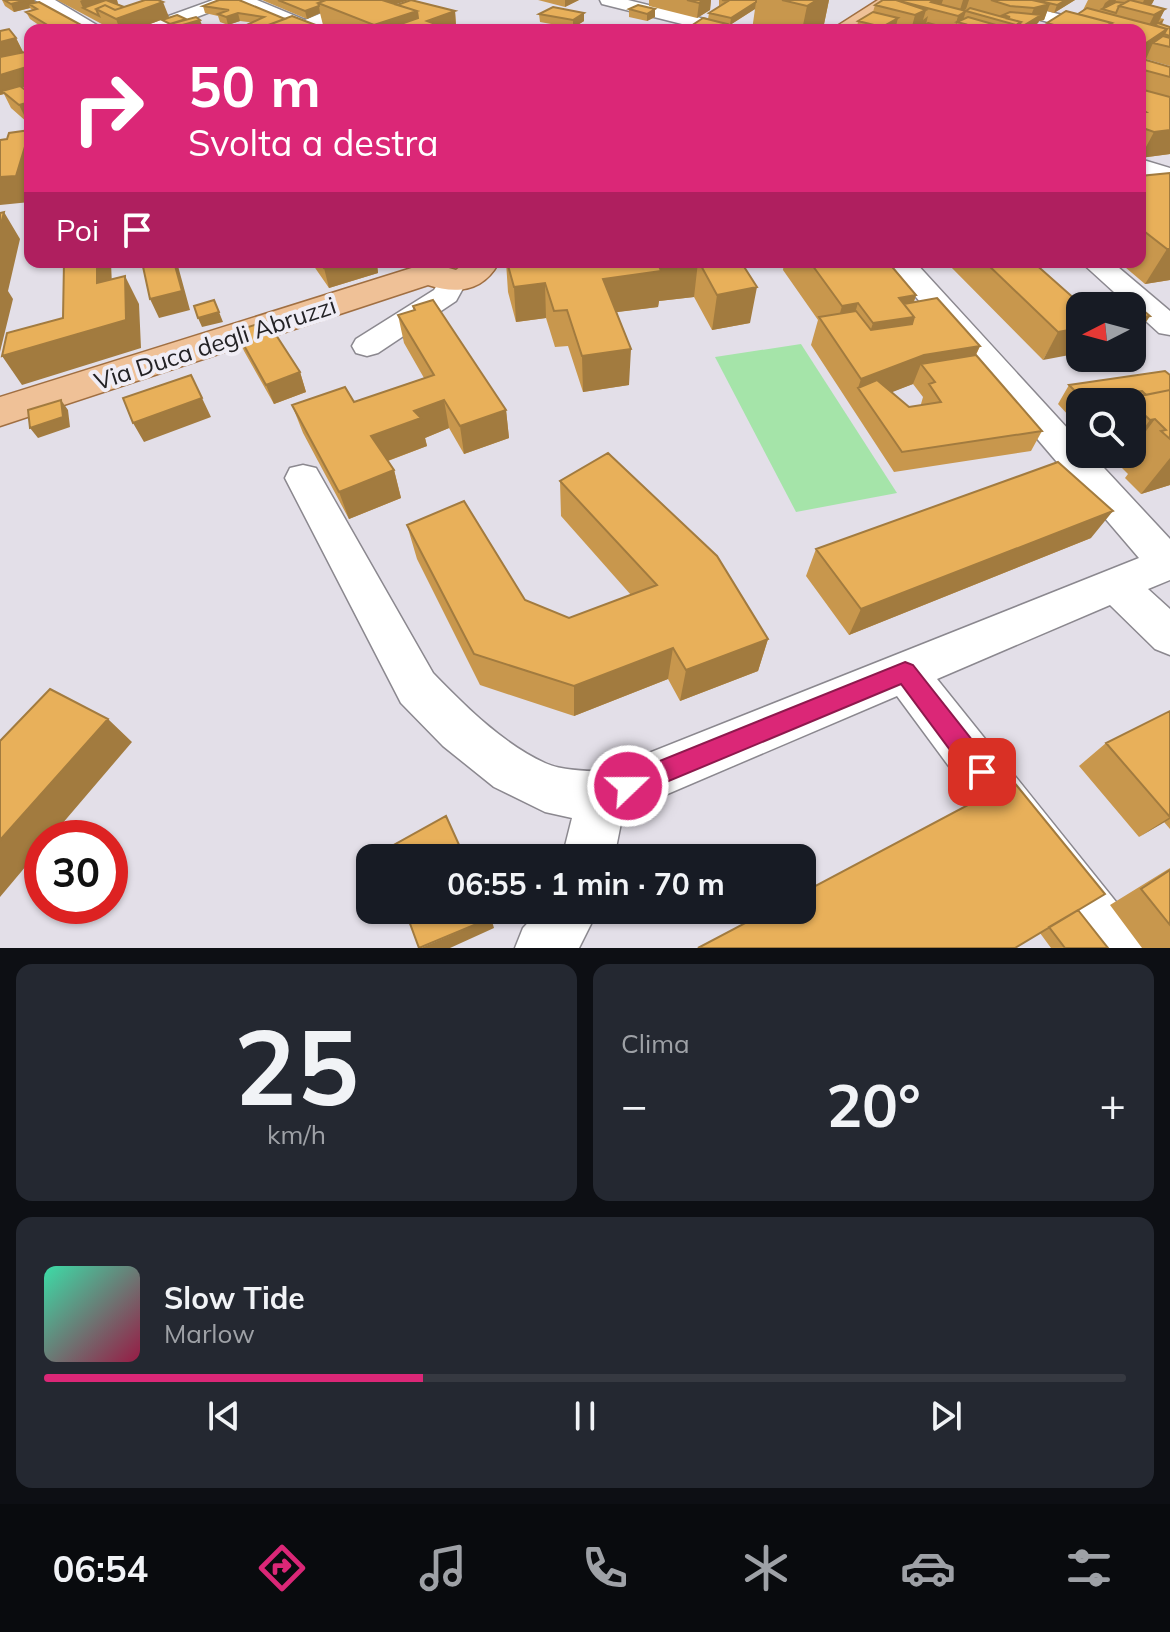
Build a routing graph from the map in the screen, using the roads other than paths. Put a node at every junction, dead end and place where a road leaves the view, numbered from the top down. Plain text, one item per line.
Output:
1 (43, 0) edge
2 (229, 0) edge
3 (243, 0) edge
4 (367, 0) edge
5 (608, 0) edge
6 (892, 0) edge
7 (986, 0) edge
8 (638, 3) edge
9 (1082, 7) edge
10 (1061, 20) junction
11 (85, 24) edge
12 (163, 24) edge
13 (294, 24) edge
14 (316, 24) edge
15 (707, 24) edge
16 (852, 24) edge
17 (1055, 24) edge
18 (1076, 24) edge
19 (1146, 168) edge
20 (1170, 177) edge
21 (1146, 180) edge
22 (458, 268) edge
23 (460, 268) edge
24 (905, 268) edge
25 (1102, 268) edge
26 (1170, 326) edge
27 (367, 346) dead end
28 (0, 412) edge
29 (303, 478) dead end
30 (1169, 563) edge
31 (1116, 585) junction
32 (1170, 636) edge
33 (905, 672) junction
34 (601, 797) junction
35 (591, 844) edge
36 (563, 924) edge
37 (543, 948) edge
38 (1117, 948) edge

1 - 11 street
2 - 12 street
3 - 13 street
4 - 14 street
5 - 8 street
6 - 16 main road
7 - 10 street
8 - 15 street
9 - 10 street
10 - 17 street
10 - 18 street
19 - 20 street
20 - 21 main road
22 - 28 main road, Via Duca degli Abruzzi
23 - 27 street
24 - 30 street
25 - 26 street
29 - 34 street
30 - 31 street
31 - 32 street
31 - 33 street
33 - 34 street
33 - 38 street
34 - 35 street
36 - 37 street

